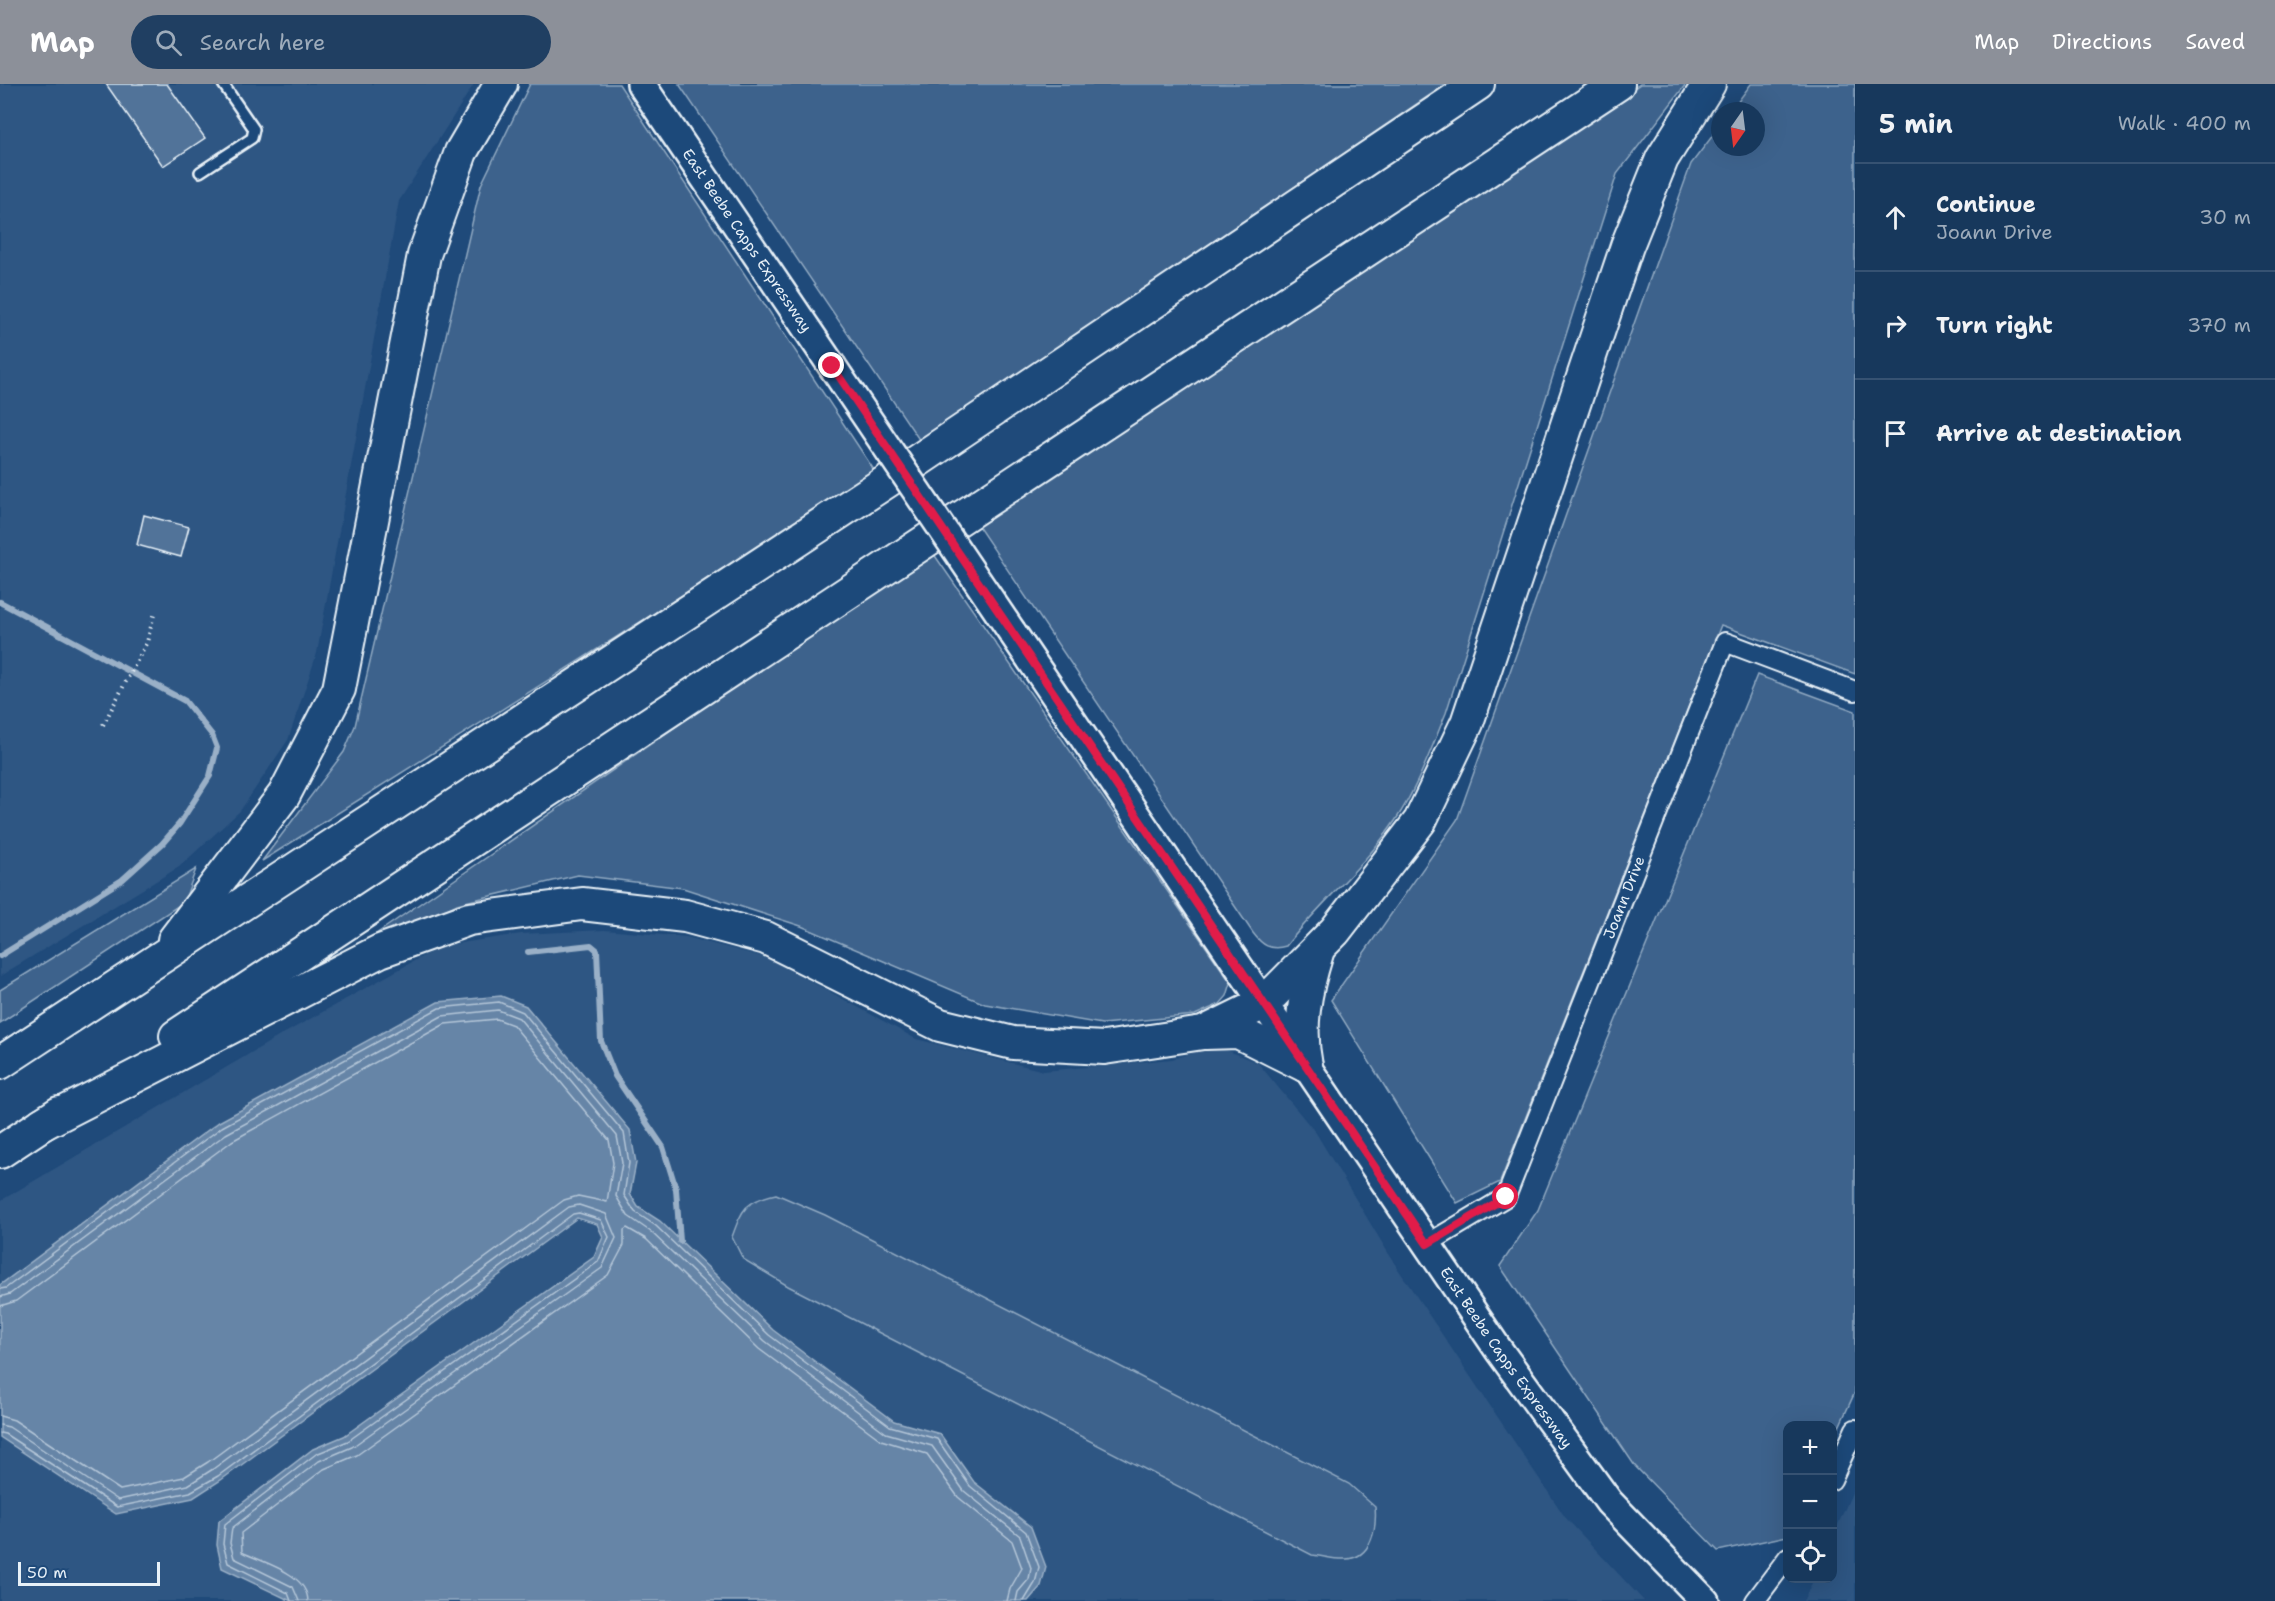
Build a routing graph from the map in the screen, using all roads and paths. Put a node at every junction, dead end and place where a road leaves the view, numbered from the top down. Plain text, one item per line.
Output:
1 (223, 84) edge
2 (501, 84) edge
3 (641, 84) edge
4 (1478, 84) edge
5 (1618, 84) edge
6 (1709, 84) edge
7 (200, 172) dead end
8 (155, 611) dead end
9 (1855, 691) edge
10 (104, 725) dead end
11 (1319, 948) junction
12 (160, 958) junction
13 (1264, 1003) junction
14 (1203, 1033) junction
15 (0, 1064) edge
16 (1306, 1066) junction
17 (42, 1124) junction
18 (0, 1152) edge
19 (1427, 1244) junction
20 (1855, 1429) edge
21 (1835, 1475) edge
22 (1783, 1564) edge
23 (1705, 1601) edge
24 (1755, 1601) edge

1 - 7 lane
2 - 12 highway
3 - 13 main road, East Beebe Capps Expressway, bridge
4 - 12 highway
5 - 17 highway
6 - 11 highway
8 - 10 path
9 - 19 street, Joann Drive
11 - 13 highway
11 - 16 highway
12 - 15 highway
13 - 14 highway
13 - 16 main road, East Beebe Capps Expressway
14 - 16 highway
14 - 17 highway
16 - 19 main road, East Beebe Capps Expressway
17 - 18 highway
19 - 23 main road, East Beebe Capps Expressway
20 - 21 street
22 - 24 street

